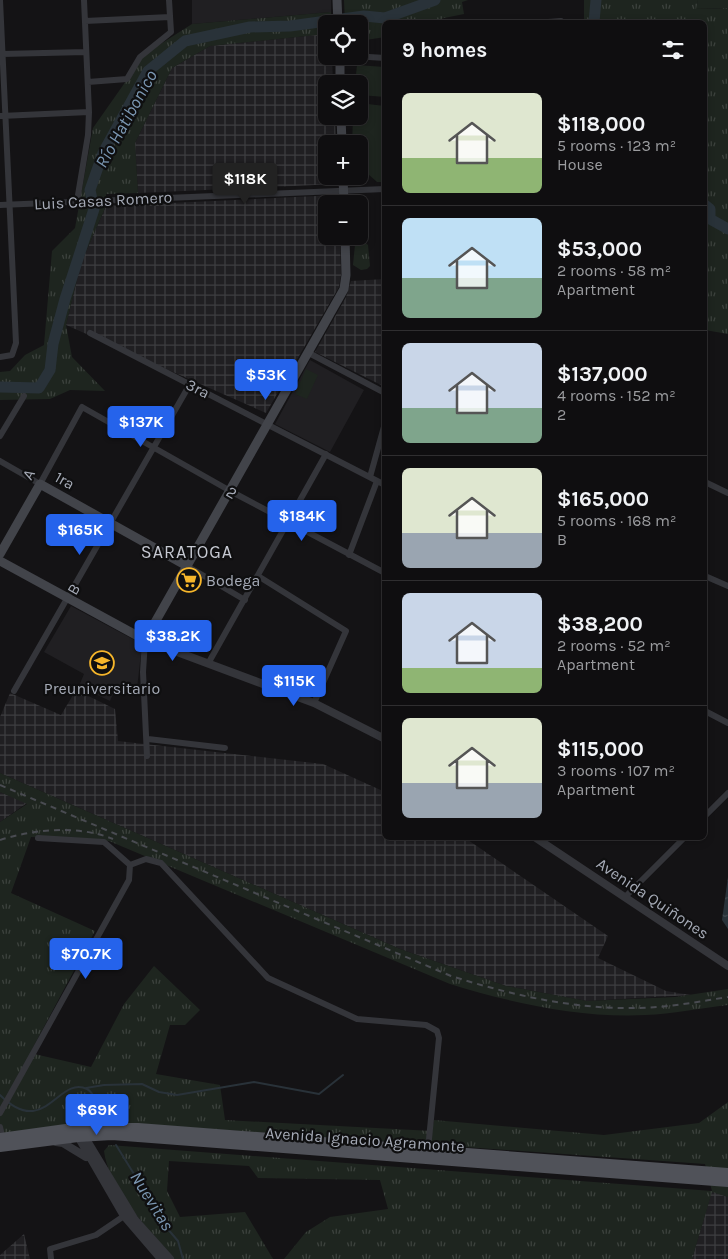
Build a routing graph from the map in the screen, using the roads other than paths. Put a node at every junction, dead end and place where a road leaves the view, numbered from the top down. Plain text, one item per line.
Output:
1 (0, 0) edge
2 (84, 0) edge
3 (169, 0) edge
4 (337, 0) edge
5 (338, 15) edge
6 (170, 17) junction
7 (85, 21) junction
8 (0, 26) edge
9 (86, 52) junction
10 (2, 54) junction
11 (368, 57) edge
12 (382, 58) edge
13 (88, 82) junction
14 (89, 112) junction
15 (2, 116) edge
16 (343, 185) edge
17 (382, 189) edge
18 (343, 190) junction
19 (343, 195) edge
20 (77, 201) junction
21 (9, 204) junction
22 (0, 205) edge
23 (345, 245) edge
24 (90, 333) dead end
25 (307, 352) junction
26 (0, 357) edge
27 (190, 384) junction
28 (382, 391) edge
29 (24, 396) dead end
30 (82, 407) joint
31 (267, 423) junction
32 (382, 435) edge
33 (0, 436) edge
34 (153, 448) junction
35 (326, 454) junction
36 (0, 461) edge
37 (370, 478) junction
38 (377, 481) junction
39 (707, 483) edge
40 (40, 484) junction
41 (382, 484) edge
42 (230, 491) junction
43 (728, 493) edge
44 (287, 522) junction
45 (110, 523) junction
46 (0, 554) edge
47 (349, 555) junction
48 (0, 561) edge
49 (187, 566) junction
50 (382, 572) edge
51 (258, 576) junction
52 (707, 577) edge
53 (728, 586) edge
54 (67, 599) junction
55 (245, 600) junction
56 (145, 640) junction
57 (209, 662) junction
58 (14, 691) dead end
59 (314, 703) junction
60 (707, 712) edge
61 (728, 723) edge
62 (382, 737) edge
63 (148, 739) junction
64 (225, 748) dead end
65 (148, 756) dead end
66 (728, 793) edge
67 (707, 814) edge
68 (38, 838) dead end
69 (539, 840) edge
70 (682, 840) edge
71 (130, 865) junction
72 (626, 897) junction
73 (728, 966) edge
74 (1, 1111) edge
75 (79, 1132) junction
76 (105, 1136) junction
77 (1, 1140) edge
78 (46, 1141) junction
79 (428, 1149) junction
80 (92, 1158) junction
81 (728, 1173) edge
82 (728, 1182) edge
83 (124, 1216) junction
84 (51, 1259) edge
85 (161, 1259) edge
86 (170, 1259) edge

1 - 8 street
2 - 7 street
3 - 6 street
4 - 5 main road
6 - 7 street
6 - 13 street
7 - 9 street
8 - 10 street
9 - 10 street
9 - 13 street
10 - 15 street
11 - 12 street
13 - 14 street
14 - 15 street
14 - 20 street
15 - 21 street
16 - 18 main road
17 - 18 street, Luis Casas Romero
18 - 19 main road
18 - 20 street, Luis Casas Romero
20 - 21 street, Luis Casas Romero
21 - 22 street, Luis Casas Romero
21 - 26 street
23 - 25 main road
24 - 27 street, 3ra
25 - 28 street
25 - 31 main road
27 - 31 street, 3ra
27 - 34 street, B
29 - 33 street
30 - 34 street, 2
30 - 40 street, A
31 - 35 street, 3ra
31 - 42 main road
32 - 37 street
34 - 42 street, 2
34 - 45 street, B
35 - 37 street, 3ra
35 - 44 street
36 - 40 street, 1ra
37 - 38 street, 3ra
38 - 41 street, 3ra
38 - 47 street
39 - 43 street
40 - 45 main road, 1ra
40 - 46 main road, A
42 - 44 street, 2
42 - 49 main road
44 - 47 street, 2
44 - 51 street
45 - 49 main road, 1ra
45 - 54 street, B
47 - 50 street, 2
48 - 54 main road
49 - 55 street, 1ra
49 - 56 main road
51 - 55 street
51 - 59 street
52 - 53 street
54 - 56 main road
54 - 58 street, B
55 - 57 street
56 - 57 street
56 - 63 street
57 - 59 street
59 - 62 street
60 - 61 street
63 - 64 street
63 - 65 street
66 - 67 street
68 - 71 street
69 - 72 street, Avenida Quiñones
70 - 72 street
71 - 74 street
71 - 79 street
72 - 73 street, Avenida Quiñones
75 - 76 main road, Avenida Ignacio Agramonte
75 - 77 main road, Avenida Ignacio Agramonte
75 - 78 main road, Avenida Ignacio Agramonte
75 - 79 main road, Avenida Ignacio Agramonte
75 - 80 street
76 - 80 street
76 - 82 main road, Avenida Ignacio Agramonte
77 - 78 main road, Avenida Ignacio Agramonte
78 - 80 street
79 - 81 main road, Avenida Ignacio Agramonte
80 - 83 street
80 - 86 street
83 - 84 street
83 - 85 street

